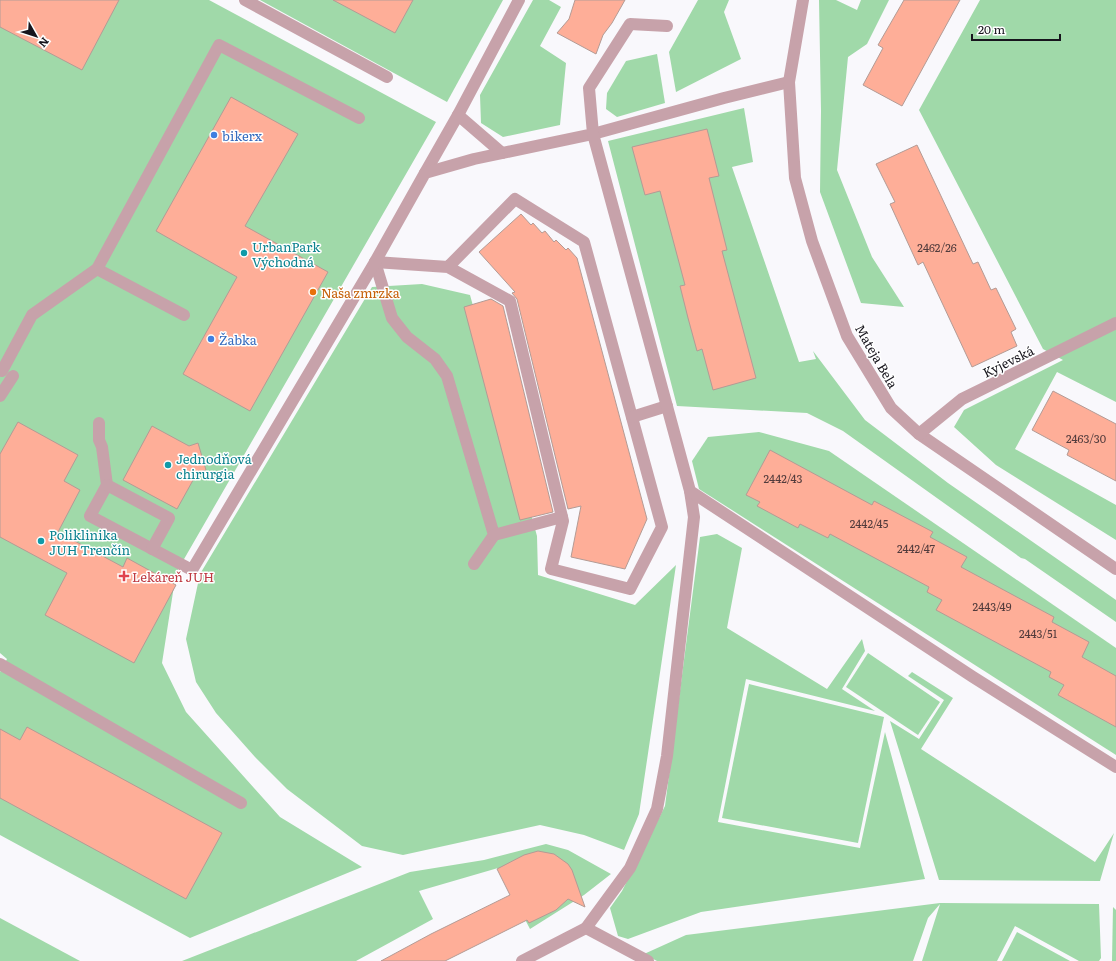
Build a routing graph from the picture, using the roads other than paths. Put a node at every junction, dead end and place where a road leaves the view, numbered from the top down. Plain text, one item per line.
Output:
1 (245, 0) edge
2 (519, 0) edge
3 (803, 0) edge
4 (667, 26) dead end
5 (387, 77) dead end
6 (790, 82) junction
7 (458, 115) junction
8 (359, 118) dead end
9 (593, 134) junction
10 (502, 153) junction
11 (425, 173) junction
12 (375, 262) junction
13 (448, 266) junction
14 (97, 269) junction
15 (184, 315) dead end
16 (1116, 323) edge
17 (5, 373) edge
18 (0, 396) edge
19 (667, 406) junction
20 (632, 417) junction
21 (99, 423) dead end
22 (919, 434) junction
23 (107, 485) junction
24 (690, 491) junction
25 (562, 517) junction
26 (494, 535) junction
27 (152, 549) junction
28 (474, 564) dead end
29 (1116, 569) edge
30 (0, 664) edge
31 (1116, 767) edge
32 (241, 803) dead end
33 (586, 928) junction
34 (522, 961) edge
35 (648, 961) edge

1 - 5 street
2 - 7 street
3 - 6 street, Mateja Bela
4 - 9 street
6 - 9 street
6 - 22 street, Mateja Bela
7 - 10 street
7 - 11 street
8 - 14 street
9 - 10 street
9 - 19 street
10 - 11 street
11 - 12 street
12 - 13 street
12 - 26 street
12 - 27 street
13 - 20 street
13 - 25 street
14 - 15 street
14 - 17 street
16 - 22 street, Kyjevská
17 - 18 street
19 - 20 street
19 - 24 street
20 - 25 street
21 - 23 street
22 - 29 street, Mateja Bela
23 - 27 street
23 - 27 street
24 - 31 street
24 - 33 street
25 - 26 street
26 - 28 street
30 - 32 street
33 - 34 street
33 - 35 street

